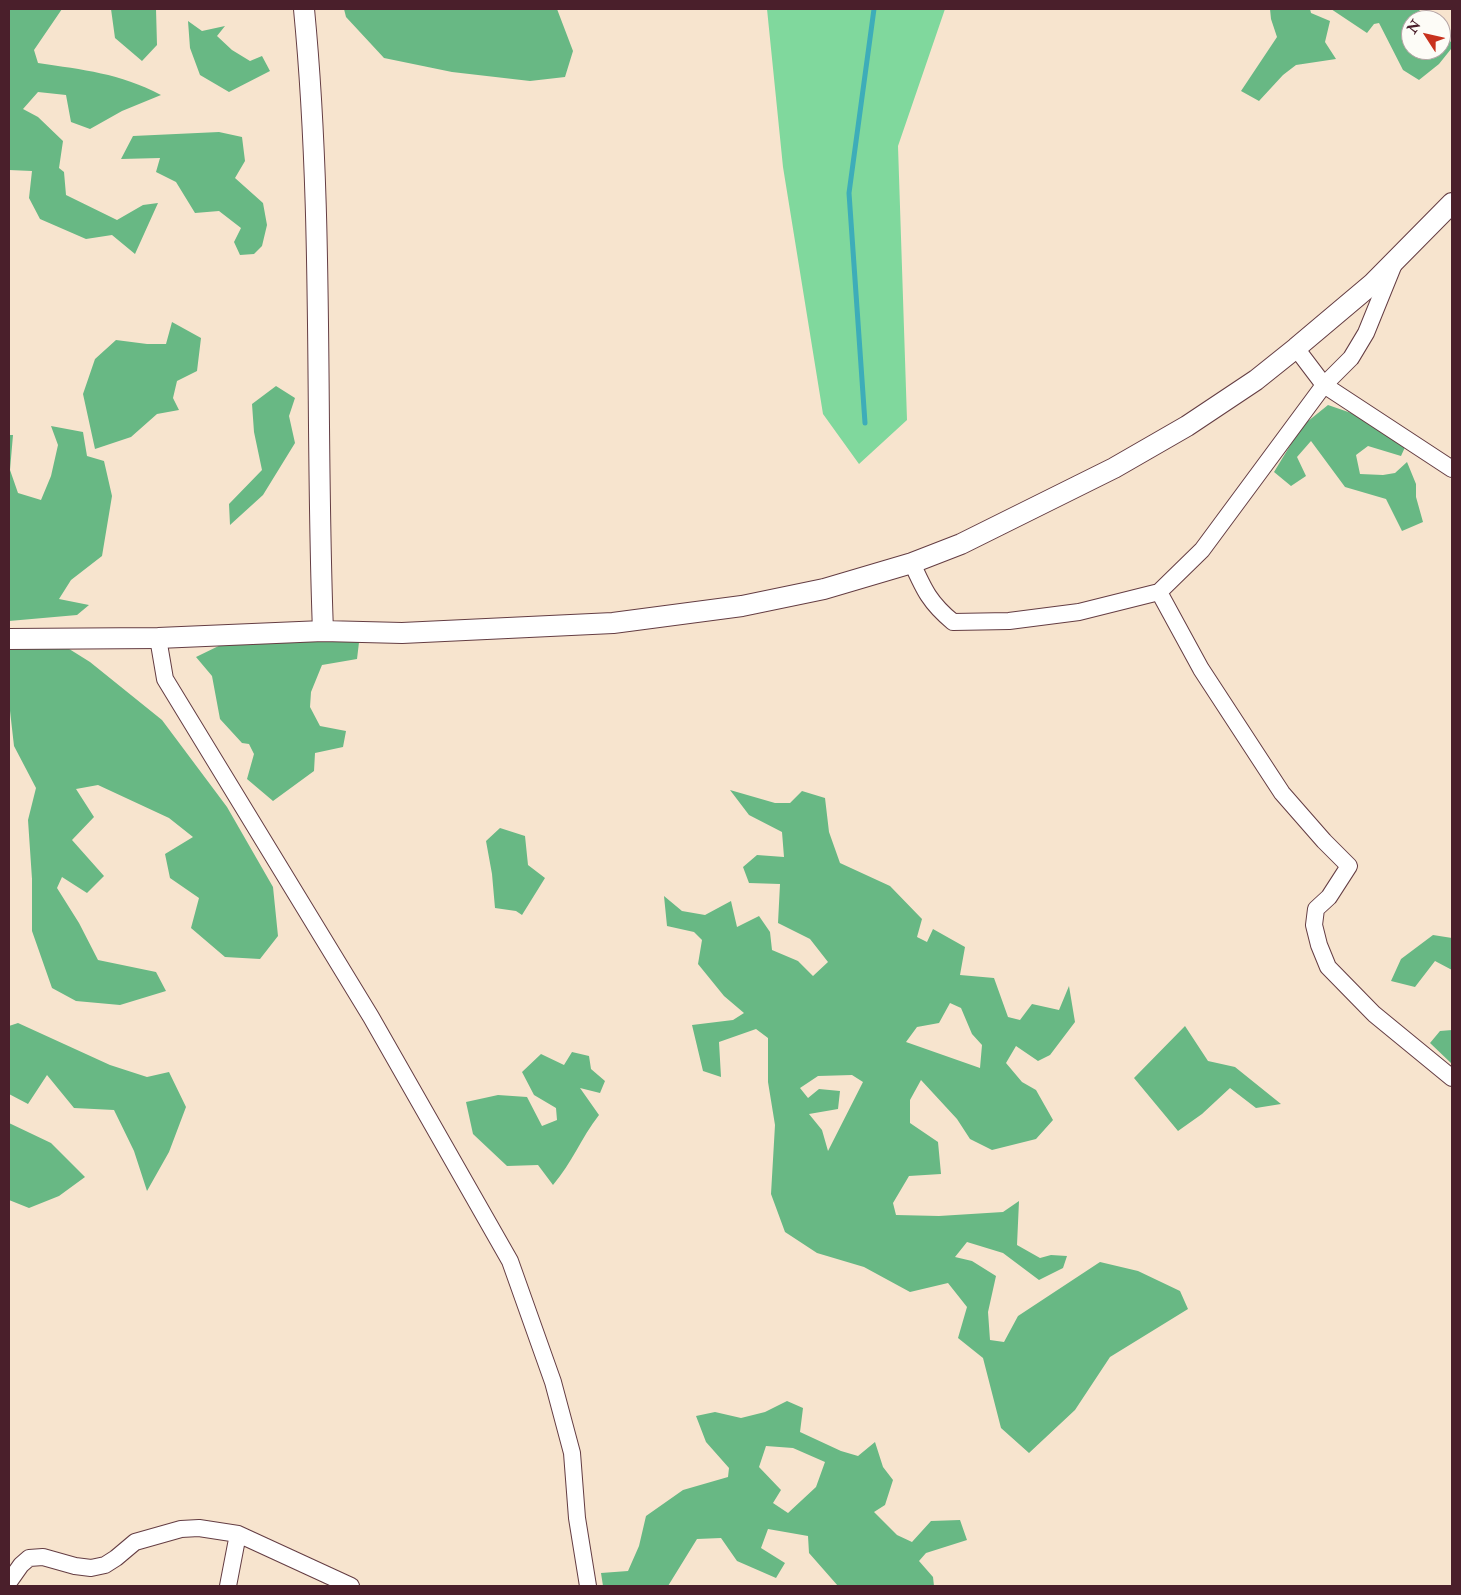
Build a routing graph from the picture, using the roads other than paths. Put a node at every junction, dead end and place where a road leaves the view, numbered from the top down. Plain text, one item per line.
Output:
1 (304, 9) edge
2 (1452, 203) edge
3 (1395, 261) junction
4 (1296, 348) junction
5 (1324, 385) junction
6 (1452, 469) edge
7 (912, 562) junction
8 (1159, 592) junction
9 (323, 631) junction
10 (158, 638) junction
11 (9, 639) edge
12 (1452, 1078) edge
13 (238, 1534) junction
14 (9, 1582) edge
15 (228, 1586) edge
16 (351, 1586) edge
17 (588, 1586) edge

1 - 9 street
2 - 3 street
3 - 4 street
3 - 5 street
4 - 5 street
4 - 7 street
5 - 6 street
5 - 8 street
7 - 8 street
7 - 9 street
8 - 12 street
9 - 10 street
10 - 11 street
10 - 17 street
13 - 14 street
13 - 15 street
13 - 16 street

